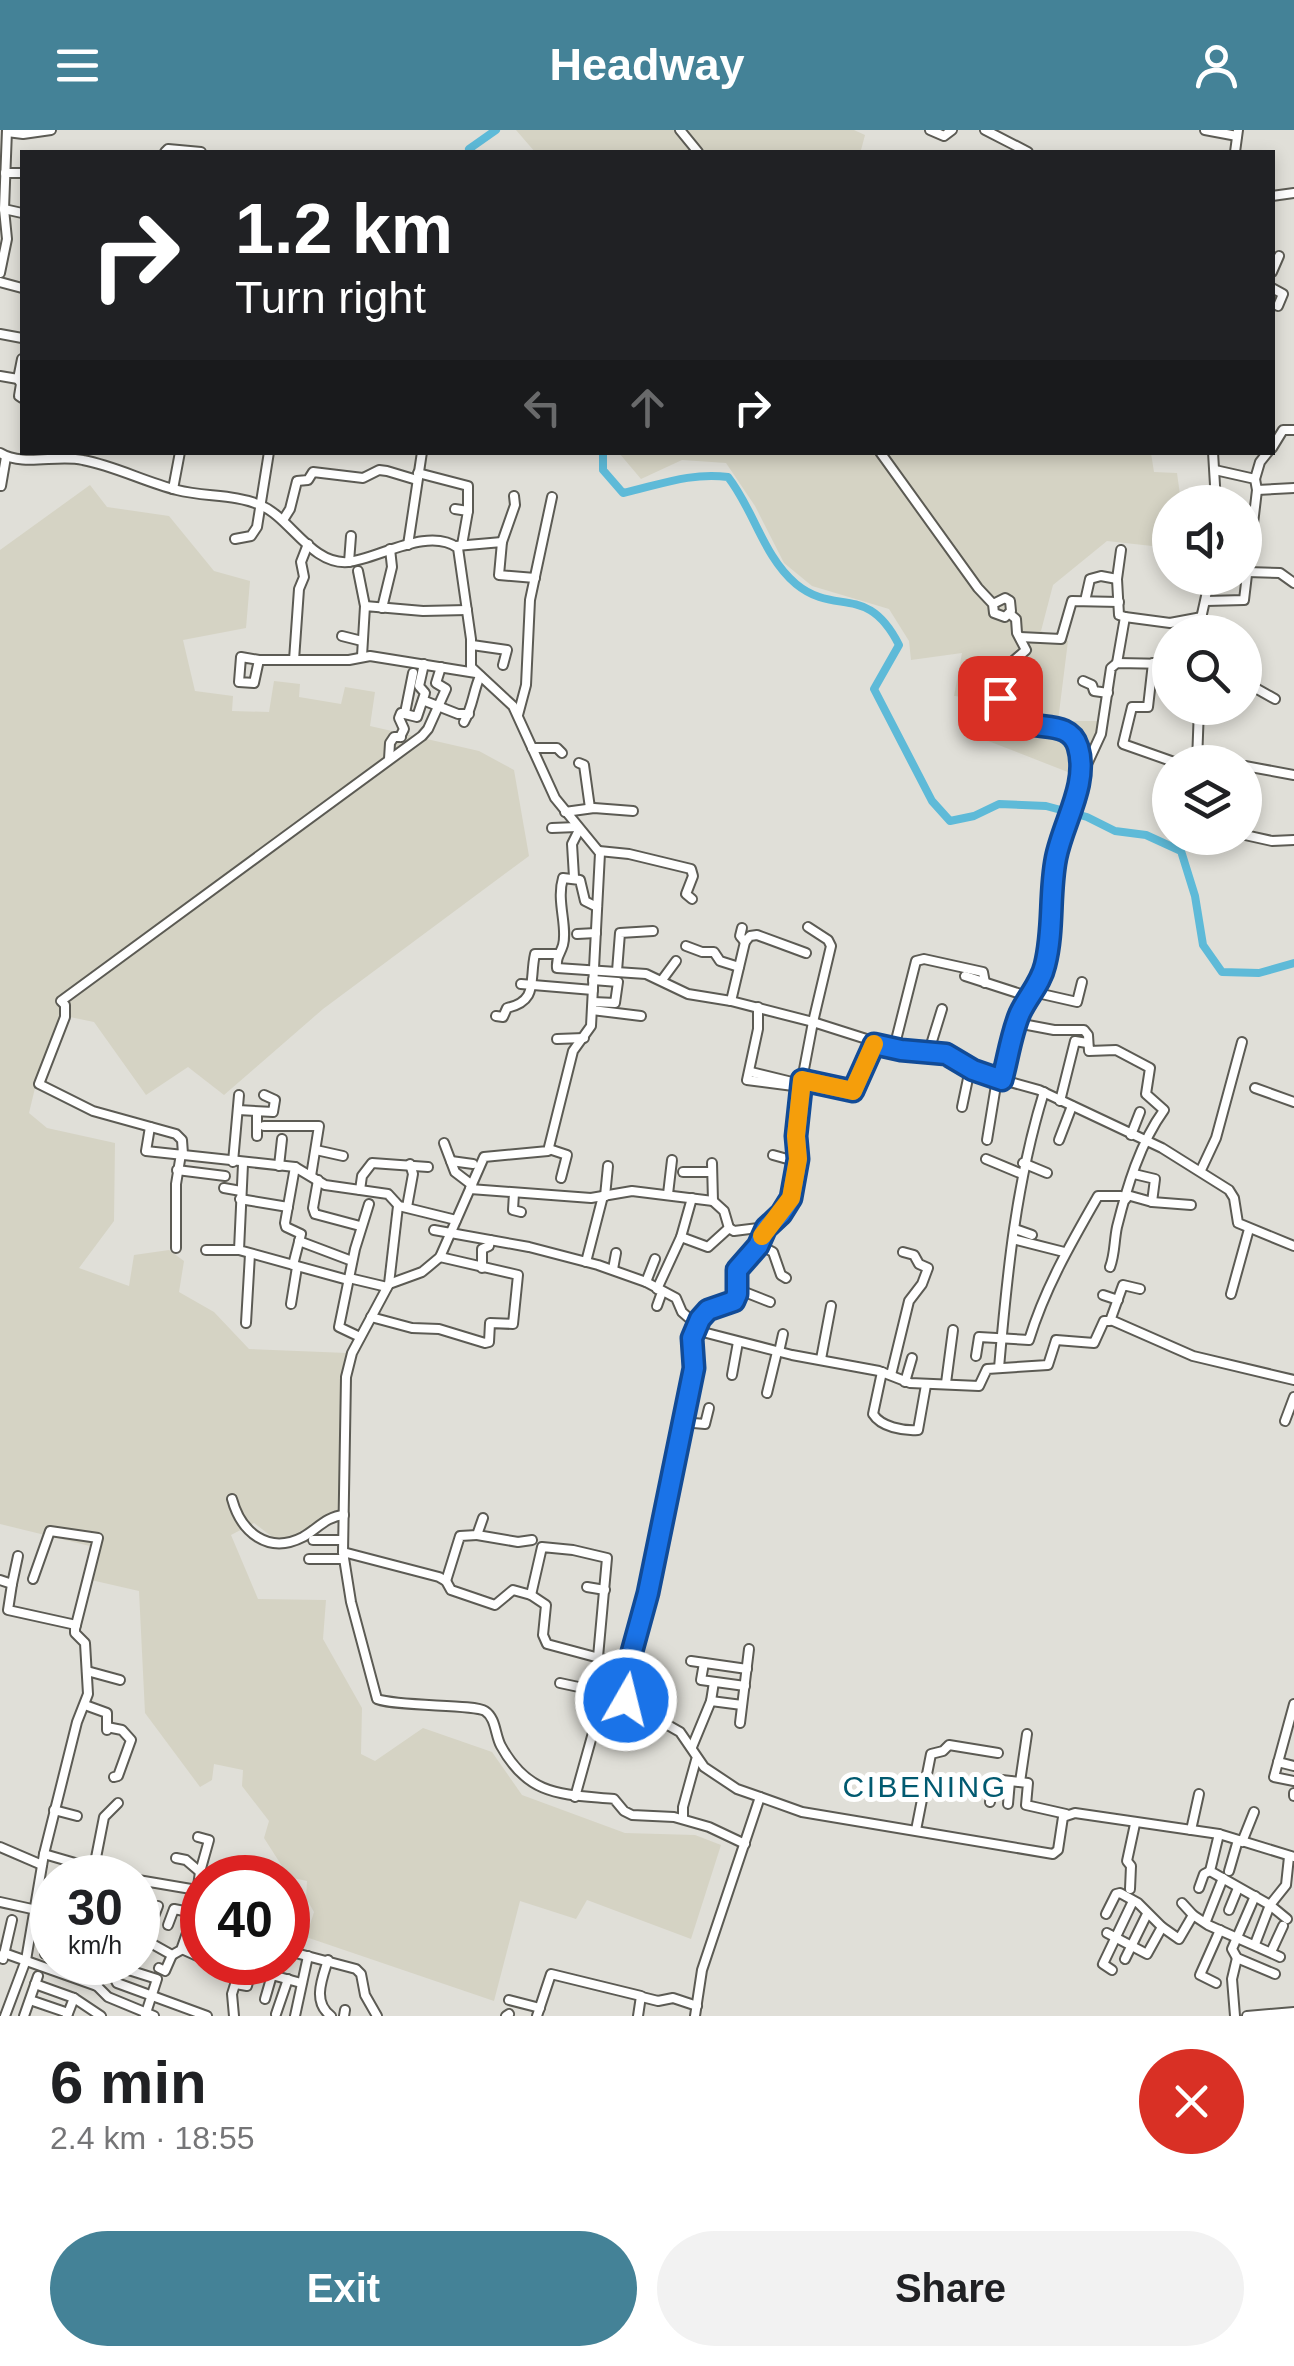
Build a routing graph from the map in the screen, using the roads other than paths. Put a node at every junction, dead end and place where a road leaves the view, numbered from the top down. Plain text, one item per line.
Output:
1 (52, 130) edge
2 (680, 130) edge
3 (930, 130) edge
4 (952, 130) edge
5 (1206, 130) edge
6 (7, 131) edge
7 (991, 131) edge
8 (1238, 133) edge
9 (696, 150) edge
10 (1024, 150) edge
11 (3, 178) edge
12 (4, 209) junction
13 (20, 213) edge
14 (1279, 256) dead end
15 (1275, 265) edge
16 (0, 273) edge
17 (1275, 290) edge
18 (1278, 306) dead end
19 (20, 369) edge
20 (0, 376) edge
21 (18, 379) junction
22 (20, 382) edge
23 (1294, 430) edge
24 (1275, 442) edge
25 (3, 455) edge
26 (179, 455) edge
27 (268, 455) edge
28 (422, 455) edge
29 (882, 455) edge
30 (1213, 455) edge
31 (1266, 455) edge
32 (88, 457) edge
33 (1214, 470) junction
34 (418, 477) junction
35 (1255, 479) junction
36 (1215, 485) edge
37 (1257, 485) edge
38 (0, 486) edge
39 (1294, 488) edge
40 (173, 489) junction
41 (1262, 490) edge
42 (514, 496) dead end
43 (552, 497) dead end
44 (260, 505) junction
45 (455, 509) dead end
46 (468, 510) junction
47 (283, 520) junction
48 (351, 536) dead end
49 (235, 539) dead end
50 (502, 542) junction
51 (308, 544) junction
52 (408, 545) junction
53 (459, 545) junction
54 (390, 549) junction
55 (1121, 550) dead end
56 (349, 562) junction
57 (358, 571) dead end
58 (1262, 572) edge
59 (535, 578) junction
60 (1117, 579) junction
61 (1294, 582) edge
62 (1207, 595) edge
63 (1245, 595) edge
64 (1085, 601) junction
65 (1206, 601) junction
66 (1119, 602) junction
67 (993, 604) junction
68 (365, 606) junction
69 (382, 608) junction
70 (466, 610) junction
71 (1010, 614) junction
72 (1202, 615) edge
73 (1124, 617) junction
74 (1152, 621) edge
75 (342, 636) dead end
76 (1020, 637) junction
77 (362, 641) junction
78 (472, 646) junction
79 (507, 650) junction
80 (362, 656) junction
81 (528, 658) junction
82 (259, 660) dead end
83 (294, 660) junction
84 (1117, 663) junction
85 (1152, 663) edge
86 (424, 664) junction
87 (503, 665) dead end
88 (440, 667) junction
89 (1152, 672) edge
90 (414, 673) dead end
91 (478, 674) junction
92 (1083, 681) dead end
93 (1262, 692) edge
94 (1108, 694) junction
95 (1275, 699) dead end
96 (425, 700) junction
97 (438, 707) junction
98 (405, 713) junction
99 (518, 715) junction
100 (400, 736) junction
101 (406, 746) junction
102 (532, 748) junction
103 (562, 753) dead end
104 (1152, 754) edge
105 (389, 758) junction
106 (579, 764) dead end
107 (1262, 769) edge
108 (1294, 775) edge
109 (1082, 776) junction
110 (590, 808) junction
111 (565, 812) junction
112 (633, 812) dead end
113 (552, 828) dead end
114 (578, 828) junction
115 (1262, 838) edge
116 (1294, 840) edge
117 (599, 851) junction
118 (574, 878) junction
119 (692, 898) dead end
120 (597, 907) junction
121 (808, 927) dead end
122 (742, 928) dead end
123 (652, 930) dead end
124 (596, 933) junction
125 (577, 934) dead end
126 (745, 942) junction
127 (686, 946) dead end
128 (595, 951) junction
129 (806, 952) dead end
130 (556, 954) junction
131 (618, 954) junction
132 (676, 961) dead end
133 (739, 967) junction
134 (617, 971) junction
135 (965, 976) dead end
136 (593, 980) junction
137 (662, 980) junction
138 (1082, 982) dead end
139 (986, 983) junction
140 (526, 985) junction
141 (1031, 994) junction
142 (731, 1000) junction
143 (592, 1006) junction
144 (758, 1008) junction
145 (942, 1008) dead end
146 (496, 1016) dead end
147 (640, 1016) dead end
148 (813, 1022) junction
149 (1017, 1023) junction
150 (556, 1038) dead end
151 (584, 1038) junction
152 (1087, 1042) junction
153 (1242, 1042) dead end
154 (874, 1044) junction
155 (897, 1049) junction
156 (928, 1051) junction
157 (898, 1063) dead end
158 (970, 1069) junction
159 (752, 1072) dead end
160 (1000, 1080) junction
161 (801, 1084) junction
162 (1256, 1088) dead end
163 (1044, 1092) junction
164 (264, 1095) dead end
165 (239, 1096) dead end
166 (1060, 1101) junction
167 (1294, 1102) edge
168 (1072, 1106) junction
169 (962, 1107) dead end
170 (238, 1110) junction
171 (257, 1112) junction
172 (1140, 1112) dead end
173 (264, 1126) dead end
174 (150, 1127) junction
175 (1131, 1134) junction
176 (257, 1136) dead end
177 (282, 1139) dead end
178 (987, 1140) dead end
179 (1059, 1140) dead end
180 (1145, 1140) junction
181 (444, 1143) dead end
182 (549, 1149) junction
183 (316, 1150) junction
184 (182, 1154) junction
185 (773, 1155) dead end
186 (343, 1156) dead end
187 (1012, 1156) dead end
188 (986, 1159) dead end
189 (672, 1160) dead end
190 (451, 1161) junction
191 (1024, 1161) junction
192 (232, 1162) junction
193 (798, 1162) junction
194 (244, 1164) junction
195 (410, 1164) junction
196 (473, 1164) dead end
197 (279, 1166) junction
198 (608, 1166) dead end
199 (428, 1167) dead end
200 (294, 1168) junction
201 (178, 1170) junction
202 (1201, 1170) junction
203 (683, 1172) dead end
204 (1047, 1172) dead end
205 (1022, 1174) junction
206 (1134, 1174) junction
207 (225, 1176) dead end
208 (314, 1178) junction
209 (561, 1178) dead end
210 (471, 1187) junction
211 (224, 1188) dead end
212 (360, 1190) junction
213 (514, 1193) junction
214 (668, 1194) junction
215 (241, 1195) junction
216 (604, 1196) junction
217 (1126, 1197) junction
218 (692, 1198) junction
219 (713, 1200) junction
220 (1152, 1202) junction
221 (369, 1204) dead end
222 (1191, 1205) dead end
223 (288, 1207) junction
224 (402, 1207) junction
225 (521, 1212) dead end
226 (456, 1220) junction
227 (360, 1226) junction
228 (729, 1228) junction
229 (766, 1228) junction
230 (1248, 1229) junction
231 (434, 1230) dead end
232 (1014, 1234) junction
233 (449, 1235) junction
234 (1032, 1235) dead end
235 (681, 1237) junction
236 (299, 1240) junction
237 (490, 1240) junction
238 (759, 1245) junction
239 (1294, 1245) edge
240 (176, 1248) dead end
241 (206, 1250) dead end
242 (238, 1250) junction
243 (903, 1252) dead end
244 (1064, 1252) junction
245 (616, 1253) dead end
246 (250, 1254) junction
247 (440, 1256) junction
248 (655, 1259) dead end
249 (352, 1262) junction
250 (586, 1262) junction
251 (295, 1266) junction
252 (1110, 1267) dead end
253 (482, 1268) junction
254 (614, 1269) junction
255 (786, 1278) dead end
256 (348, 1279) junction
257 (646, 1282) junction
258 (388, 1286) junction
259 (737, 1289) junction
260 (1140, 1289) dead end
261 (660, 1290) junction
262 (1231, 1294) dead end
263 (1103, 1296) dead end
264 (1118, 1300) junction
265 (770, 1302) dead end
266 (291, 1304) dead end
267 (658, 1306) dead end
268 (831, 1306) dead end
269 (371, 1317) junction
270 (1111, 1320) junction
271 (246, 1323) dead end
272 (696, 1328) junction
273 (953, 1330) dead end
274 (761, 1334) dead end
275 (783, 1334) dead end
276 (360, 1336) junction
277 (1002, 1337) junction
278 (738, 1342) junction
279 (758, 1347) junction
280 (778, 1352) junction
281 (976, 1356) dead end
282 (912, 1358) dead end
283 (821, 1359) junction
284 (998, 1368) junction
285 (886, 1374) junction
286 (732, 1375) dead end
287 (1294, 1380) edge
288 (905, 1382) junction
289 (946, 1383) junction
290 (926, 1385) junction
291 (767, 1394) dead end
292 (1294, 1397) edge
293 (709, 1408) dead end
294 (1285, 1421) dead end
295 (682, 1422) junction
296 (232, 1499) dead end
297 (344, 1515) junction
298 (482, 1518) dead end
299 (478, 1535) junction
300 (313, 1540) dead end
301 (342, 1540) junction
302 (539, 1551) junction
303 (18, 1556) dead end
304 (343, 1556) junction
305 (310, 1559) dead end
306 (16, 1570) junction
307 (0, 1580) edge
308 (446, 1581) junction
309 (12, 1584) junction
310 (588, 1587) dead end
311 (606, 1590) junction
312 (531, 1595) junction
313 (4, 1604) edge
314 (76, 1626) junction
315 (750, 1649) dead end
316 (598, 1656) junction
317 (691, 1661) dead end
318 (704, 1663) junction
319 (628, 1666) junction
320 (747, 1668) junction
321 (87, 1672) junction
322 (120, 1680) dead end
323 (714, 1682) junction
324 (560, 1683) dead end
325 (744, 1686) junction
326 (625, 1698) junction
327 (711, 1700) junction
328 (1294, 1704) edge
329 (742, 1705) junction
330 (85, 1706) junction
331 (1291, 1718) edge
332 (740, 1724) dead end
333 (1027, 1734) dead end
334 (1290, 1734) edge
335 (692, 1747) junction
336 (1281, 1747) junction
337 (1294, 1750) edge
338 (998, 1752) dead end
339 (1278, 1762) junction
340 (1294, 1766) edge
341 (700, 1768) junction
342 (114, 1778) dead end
343 (1015, 1781) junction
344 (1294, 1790) edge
345 (1198, 1794) dead end
346 (575, 1796) junction
347 (760, 1797) junction
348 (990, 1802) dead end
349 (118, 1803) dead end
350 (1008, 1804) dead end
351 (54, 1810) junction
352 (1254, 1812) dead end
353 (1066, 1814) junction
354 (77, 1816) dead end
355 (683, 1819) junction
356 (1134, 1824) junction
357 (916, 1830) junction
358 (1191, 1830) junction
359 (1219, 1834) junction
360 (198, 1837) dead end
361 (1240, 1841) junction
362 (745, 1844) junction
363 (0, 1846) edge
364 (44, 1854) edge
365 (97, 1855) edge
366 (205, 1855) edge
367 (1291, 1857) edge
368 (176, 1858) dead end
369 (180, 1859) edge
370 (30, 1860) edge
371 (1210, 1872) junction
372 (1226, 1875) junction
373 (1199, 1888) dead end
374 (1238, 1888) junction
375 (1130, 1889) dead end
376 (1255, 1896) junction
377 (1134, 1900) junction
378 (0, 1902) edge
379 (1182, 1903) dead end
380 (30, 1905) edge
381 (1270, 1905) junction
382 (180, 1910) edge
383 (1229, 1910) dead end
384 (1106, 1914) dead end
385 (1147, 1914) junction
386 (1193, 1916) junction
387 (1206, 1921) junction
388 (0, 1925) edge
389 (168, 1926) dead end
390 (1162, 1928) junction
391 (1220, 1930) junction
392 (1111, 1935) junction
393 (30, 1936) edge
394 (1237, 1937) junction
395 (1255, 1944) junction
396 (1132, 1945) junction
397 (160, 1948) edge
398 (180, 1950) edge
399 (172, 1955) junction
400 (1237, 1958) junction
401 (310, 1959) edge
402 (1125, 1959) dead end
403 (26, 1960) junction
404 (310, 1960) edge
405 (328, 1960) junction
406 (160, 1969) edge
407 (1112, 1970) dead end
408 (1274, 1974) dead end
409 (323, 1976) junction
410 (1216, 1983) dead end
411 (125, 1985) edge
412 (156, 1985) edge
413 (236, 1985) edge
414 (269, 1985) edge
415 (286, 1985) edge
416 (300, 1985) edge
417 (98, 1986) joint
418 (610, 1988) junction
419 (104, 1994) junction
420 (153, 1995) junction
421 (642, 1997) junction
422 (0, 1998) edge
423 (74, 1998) junction
424 (264, 1999) dead end
425 (30, 2000) junction
426 (509, 2000) dead end
427 (608, 2002) dead end
428 (697, 2006) junction
429 (5, 2012) edge
430 (89, 2012) edge
431 (539, 2012) edge
432 (1294, 2012) edge
433 (68, 2014) edge
434 (276, 2014) edge
435 (148, 2015) edge
436 (25, 2016) edge
437 (101, 2016) edge
438 (207, 2016) edge
439 (234, 2016) edge
440 (294, 2016) edge
441 (331, 2016) edge
442 (377, 2016) edge
443 (638, 2016) edge
444 (694, 2016) edge
445 (1235, 2016) edge
446 (1247, 2016) edge

1 - 6 street
2 - 9 street
3 - 4 street
5 - 8 street
6 - 11 street
7 - 10 street
11 - 12 street
12 - 13 street
12 - 16 street
14 - 15 street
17 - 18 street
19 - 21 street
20 - 21 street
21 - 22 street
23 - 24 street
25 - 32 street
25 - 38 street
26 - 40 street
27 - 44 street
28 - 34 street
29 - 67 street
30 - 33 street
31 - 35 street
32 - 40 street
33 - 35 street
33 - 36 street
34 - 46 street
34 - 47 street
34 - 52 street
35 - 37 street
39 - 41 street
40 - 44 street
42 - 50 street
43 - 59 street
44 - 47 street
44 - 49 street
45 - 46 street
46 - 53 street
47 - 51 street
48 - 56 street
50 - 53 street
50 - 59 street
51 - 56 street
51 - 83 street
52 - 53 street
52 - 54 street
53 - 70 street
54 - 56 street
54 - 69 street
55 - 60 street
57 - 68 street
58 - 61 street
59 - 81 street
60 - 64 street
60 - 66 street
62 - 65 street
63 - 65 street
64 - 66 street
64 - 76 street
65 - 72 street
66 - 73 street
67 - 71 street
67 - 71 street
68 - 69 street
68 - 77 street
69 - 70 street
70 - 78 street
71 - 76 street
73 - 74 street
73 - 84 street
75 - 77 street
76 - 109 street
77 - 80 street
78 - 79 street
78 - 91 street
79 - 81 street
79 - 87 street
80 - 83 street
80 - 86 street
81 - 99 street
82 - 83 street
84 - 85 street
84 - 94 street
86 - 88 street
86 - 96 street
88 - 91 street
88 - 97 street
89 - 104 street
90 - 98 street
91 - 97 street
91 - 99 street
92 - 94 street
93 - 95 street
94 - 109 street
96 - 97 street
96 - 98 street
97 - 101 street
98 - 100 street
99 - 102 street
100 - 101 street
100 - 105 street
101 - 105 street
102 - 103 street
102 - 111 street
105 - 174 street
106 - 110 street
107 - 108 street
109 - 141 street
110 - 111 street
110 - 112 street
111 - 114 street
113 - 114 street
114 - 117 street
114 - 118 street
115 - 116 street
117 - 119 street
117 - 120 street
118 - 120 street
118 - 130 street
120 - 124 street
121 - 148 street
122 - 126 street
123 - 131 street
124 - 125 street
124 - 128 street
126 - 129 street
126 - 133 street
127 - 133 street
128 - 131 street
128 - 136 street
130 - 136 street
130 - 140 street
131 - 134 street
132 - 137 street
133 - 142 street
134 - 136 street
134 - 137 street
135 - 139 street
136 - 140 street
136 - 143 street
136 - 143 street
137 - 142 street
138 - 141 street
139 - 141 street
139 - 155 street
140 - 146 street
141 - 149 street
142 - 144 street
143 - 147 street
143 - 151 street
144 - 148 street
144 - 161 street
145 - 156 street
148 - 154 street
148 - 161 street
149 - 152 street
149 - 160 street
150 - 151 street
151 - 182 street
152 - 166 street
152 - 180 street
153 - 202 street
154 - 155 street
154 - 161 street
155 - 156 street
155 - 157 street
156 - 158 street
158 - 160 street
158 - 169 street
159 - 161 street
160 - 163 street
160 - 178 street
161 - 193 street
162 - 167 street
163 - 166 street
163 - 191 street
164 - 171 street
165 - 170 street
166 - 168 street
168 - 175 street
168 - 179 street
170 - 171 street
170 - 192 street
171 - 176 street
172 - 175 street
173 - 183 street
174 - 184 street
174 - 184 street
175 - 180 street
177 - 197 street
180 - 202 street
180 - 206 street
181 - 190 street
182 - 209 street
182 - 210 street
183 - 186 street
183 - 208 street
184 - 192 street
184 - 201 street
185 - 193 street
187 - 191 street
188 - 205 street
189 - 214 street
190 - 196 street
190 - 210 street
191 - 204 street
191 - 205 street
192 - 194 street
193 - 229 street
194 - 197 street
194 - 215 street
195 - 199 street
195 - 212 street
195 - 224 street
197 - 200 street
198 - 216 street
200 - 208 street
200 - 223 street
201 - 207 street
201 - 240 street
202 - 230 street
203 - 219 street
205 - 232 street
206 - 217 street
206 - 220 street
208 - 212 street
208 - 227 street
210 - 213 street
210 - 226 street
211 - 215 street
212 - 224 street
213 - 216 street
213 - 225 street
214 - 216 street
214 - 218 street
215 - 223 street
215 - 242 street
216 - 250 street
217 - 220 street
217 - 244 street
217 - 252 street
218 - 219 street
218 - 235 street
219 - 228 street
220 - 222 street
221 - 227 street
223 - 236 street
224 - 226 street
224 - 258 street
226 - 233 street
227 - 249 street
228 - 229 street
228 - 235 street
229 - 238 street
230 - 239 street
230 - 262 street
231 - 233 street
232 - 234 street
232 - 244 street
232 - 277 street
233 - 237 street
233 - 247 street
235 - 261 street
236 - 249 street
236 - 251 street
237 - 250 street
237 - 253 street
238 - 255 street
238 - 259 street
241 - 242 street
242 - 246 street
243 - 285 street
244 - 277 street
245 - 254 street
246 - 251 street
246 - 271 street
247 - 253 street
247 - 258 street
248 - 257 street
249 - 256 street
250 - 254 street
251 - 256 street
251 - 266 street
253 - 269 street
254 - 257 street
256 - 258 street
256 - 276 street
257 - 261 street
258 - 269 street
259 - 265 street
259 - 272 street
260 - 264 street
261 - 267 street
261 - 272 street
263 - 264 street
264 - 270 street
268 - 283 street
269 - 276 street
270 - 284 street
270 - 287 street
272 - 278 street
272 - 295 street
273 - 289 street
274 - 279 street
275 - 280 street
276 - 297 street
277 - 281 street
277 - 284 street
278 - 279 street
278 - 286 street
279 - 280 street
280 - 283 street
280 - 291 street
282 - 288 street
283 - 285 street
284 - 289 street
285 - 288 street
285 - 290 street
288 - 290 street
289 - 290 street
292 - 294 street
293 - 295 street
295 - 319 street
296 - 297 street
297 - 301 street
298 - 299 street
299 - 302 street
299 - 308 street
300 - 301 street
301 - 304 street
302 - 311 street
302 - 312 street
303 - 306 street
304 - 305 street
304 - 308 street
304 - 346 street
306 - 309 street
306 - 314 street
307 - 309 street
308 - 312 street
309 - 313 street
310 - 311 street
311 - 316 street
312 - 316 street
313 - 314 street
314 - 321 street
315 - 320 street
316 - 319 street
317 - 318 street
318 - 320 street
318 - 323 street
319 - 326 street
320 - 325 street
321 - 322 street
321 - 330 street
323 - 325 street
323 - 327 street
324 - 326 street
325 - 329 street
326 - 335 street
326 - 346 street
327 - 329 street
327 - 335 street
328 - 331 street
329 - 332 street
330 - 342 street
330 - 351 street
331 - 334 street
333 - 343 street
334 - 336 street
335 - 341 street
336 - 337 street
336 - 339 street
338 - 357 street
339 - 340 street
339 - 344 street
341 - 347 street
341 - 355 street
343 - 348 street
343 - 350 street
343 - 353 street
345 - 358 street
346 - 355 street
347 - 357 street
347 - 362 street
349 - 365 street
351 - 354 street
351 - 364 street
352 - 361 street
353 - 356 street
353 - 357 street
355 - 362 street
356 - 358 street
356 - 375 street
358 - 359 street
359 - 361 street
359 - 371 street
360 - 366 street
361 - 367 street
361 - 372 street
362 - 428 street
363 - 370 street
367 - 381 street
368 - 369 street
371 - 372 street
371 - 373 street
372 - 374 street
372 - 387 street
374 - 376 street
374 - 383 street
376 - 381 street
376 - 394 street
377 - 384 street
377 - 385 street
377 - 392 street
378 - 380 street
379 - 386 street
381 - 395 street
381 - 395 street
382 - 389 street
385 - 390 street
385 - 396 street
386 - 387 street
386 - 390 street
387 - 391 street
388 - 403 street
390 - 396 street
391 - 394 street
391 - 410 street
392 - 396 street
392 - 407 street
393 - 403 street
394 - 395 street
394 - 400 street
396 - 402 street
397 - 399 street
398 - 399 street
399 - 406 street
400 - 408 street
400 - 445 street
401 - 405 street
403 - 417 street
403 - 429 street
404 - 409 street
405 - 409 street
405 - 442 street
409 - 441 street
411 - 420 street
412 - 420 street
413 - 439 street
414 - 424 street
415 - 434 street
416 - 440 street
417 - 419 street
418 - 421 street
418 - 427 street
418 - 431 street
419 - 430 street
419 - 435 street
420 - 435 street
420 - 438 street
421 - 428 street
421 - 443 street
422 - 429 street
423 - 425 street
423 - 430 street
423 - 433 street
425 - 433 street
425 - 436 street
426 - 431 street
428 - 444 street
429 - 436 street
430 - 437 street
432 - 446 street

